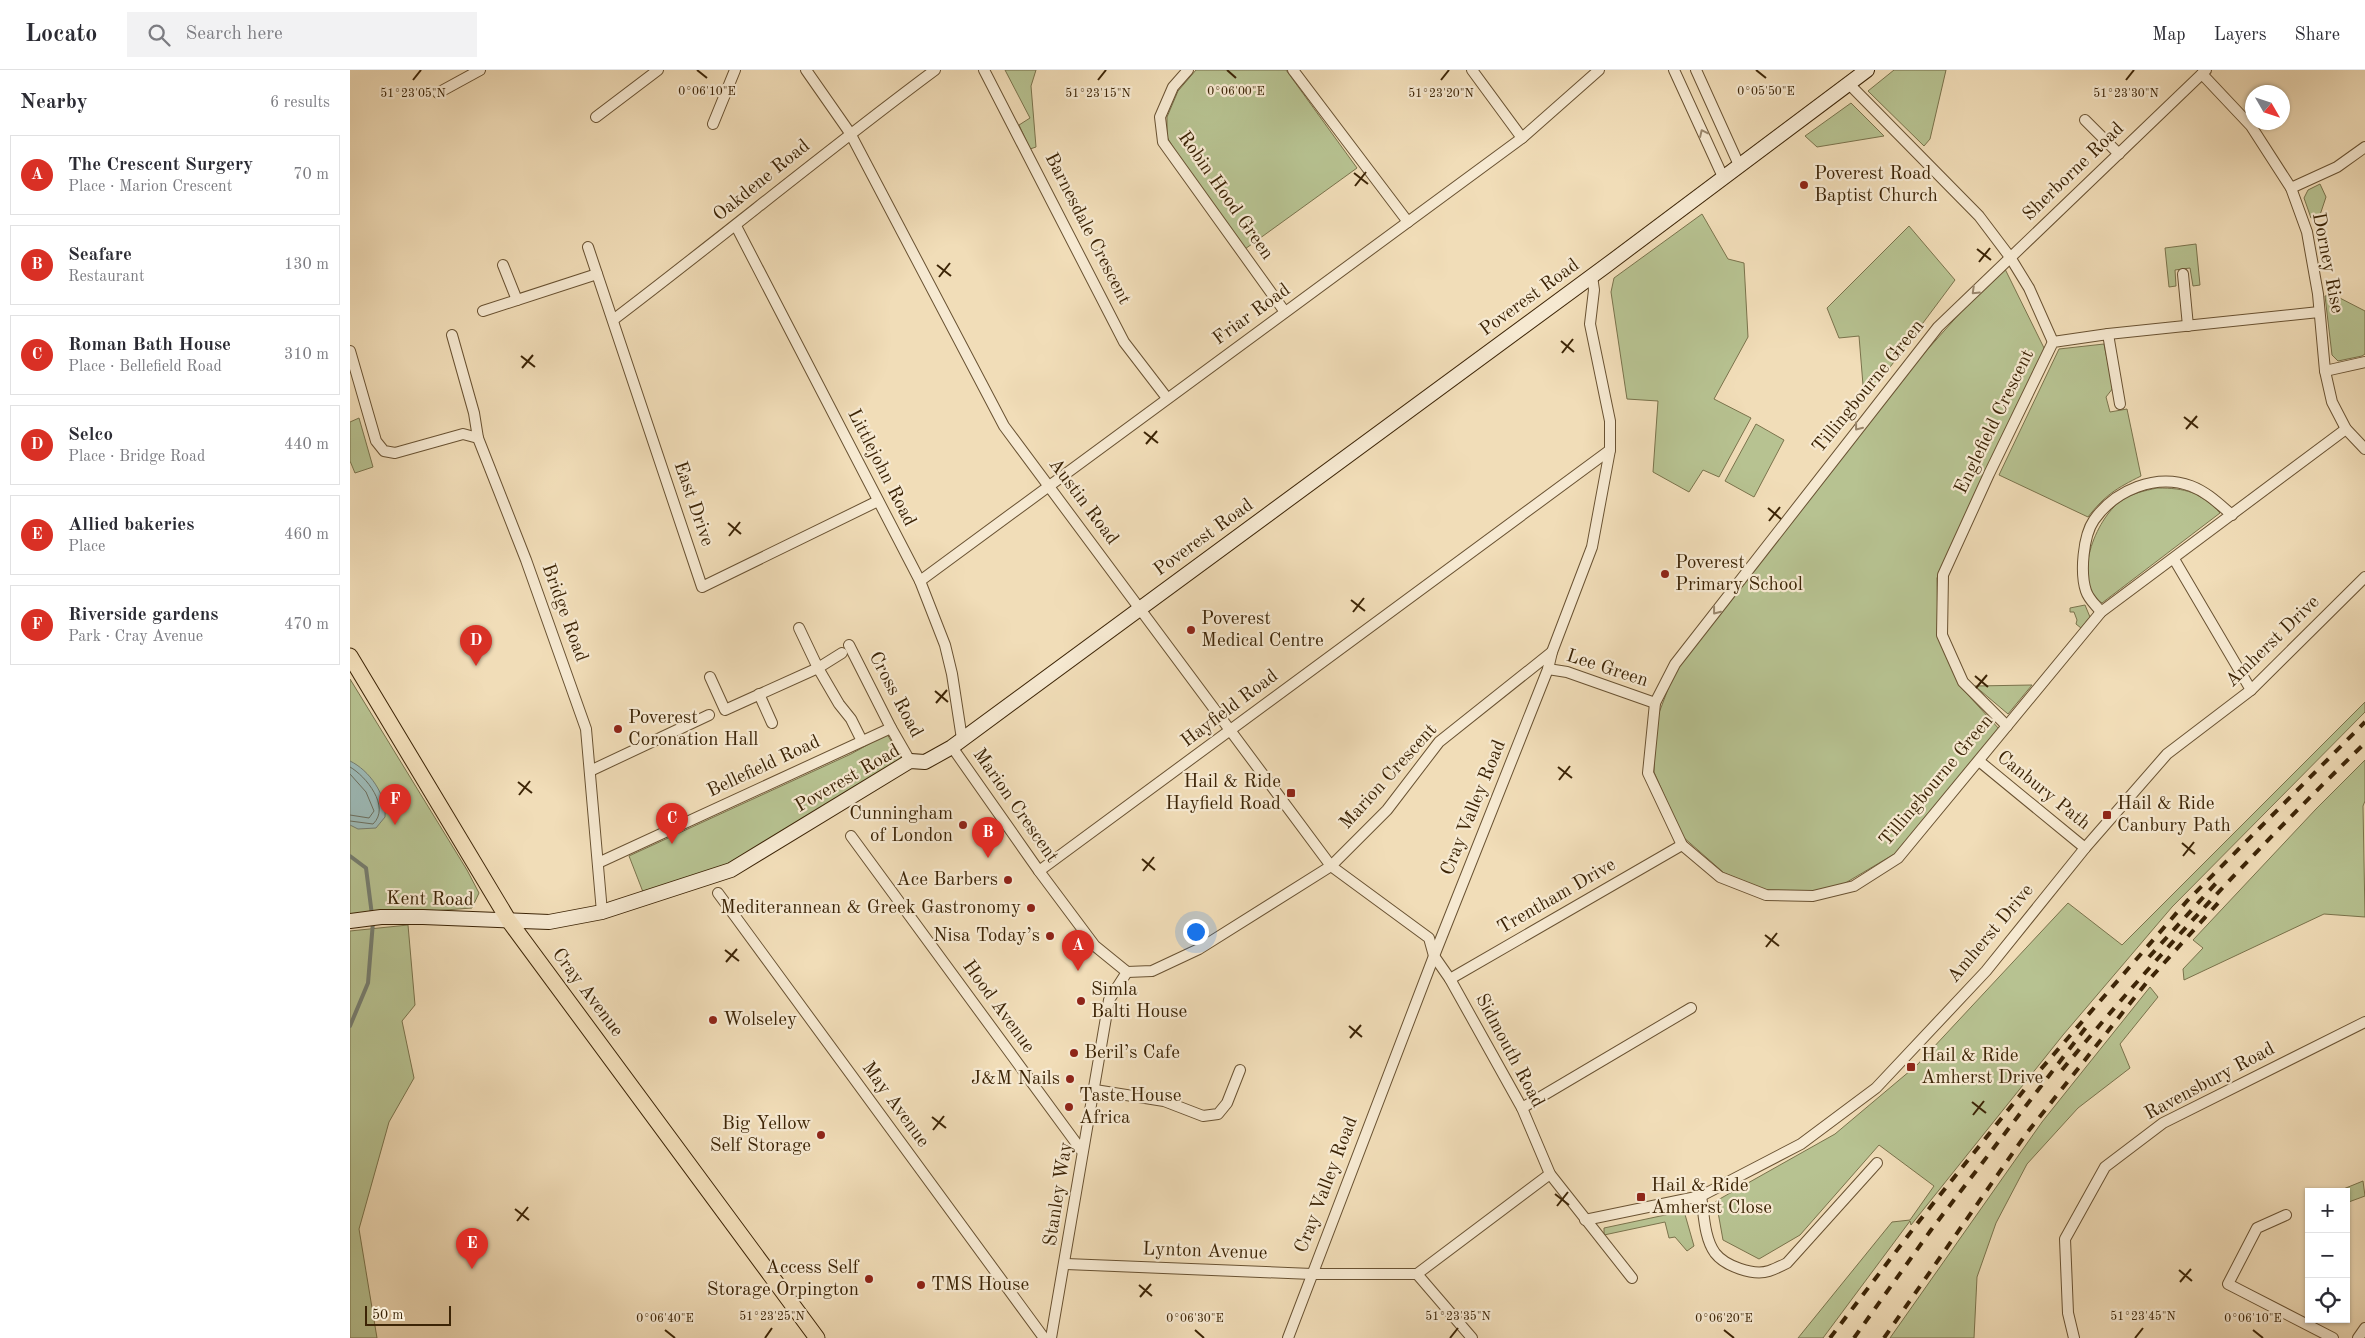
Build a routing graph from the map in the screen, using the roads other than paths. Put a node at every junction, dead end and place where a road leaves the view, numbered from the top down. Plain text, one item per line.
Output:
1 (479, 70) edge
2 (658, 70) edge
3 (735, 70) edge
4 (806, 70) edge
5 (935, 70) edge
6 (984, 70) edge
7 (1188, 70) edge
8 (1292, 70) edge
9 (1472, 70) edge
10 (1599, 70) edge
11 (1674, 70) edge
12 (1696, 70) edge
13 (1867, 70) edge
14 (2204, 72) edge
15 (1849, 84) junction
16 (438, 93) dead end
17 (596, 117) dead end
18 (2085, 120) dead end
19 (713, 124) dead end
20 (850, 133) junction
21 (1522, 138) junction
22 (2365, 147) edge
23 (2119, 154) junction
24 (1740, 165) junction
25 (1723, 177) junction
26 (2292, 188) junction
27 (1408, 222) junction
28 (736, 226) junction
29 (588, 248) dead end
30 (2010, 257) junction
31 (503, 265) dead end
32 (597, 274) junction
33 (2183, 274) dead end
34 (1592, 276) junction
35 (517, 300) junction
36 (483, 311) dead end
37 (1285, 312) junction
38 (2319, 312) junction
39 (613, 320) junction
40 (2188, 326) junction
41 (452, 334) dead end
42 (2108, 334) junction
43 (2053, 342) junction
44 (350, 351) edge
45 (2365, 362) edge
46 (2325, 371) junction
47 (1167, 398) junction
48 (2120, 404) dead end
49 (2346, 429) junction
50 (478, 438) junction
51 (2365, 449) edge
52 (1610, 450) junction
53 (1049, 486) junction
54 (878, 501) junction
55 (2232, 515) junction
56 (2174, 558) junction
57 (2365, 577) edge
58 (920, 581) junction
59 (1140, 608) junction
60 (2102, 612) junction
61 (799, 628) dead end
62 (849, 646) dead end
63 (1552, 652) junction
64 (842, 653) dead end
65 (350, 656) edge
66 (818, 668) junction
67 (1548, 670) junction
68 (710, 677) dead end
69 (2252, 690) junction
70 (759, 694) junction
71 (1655, 704) junction
72 (709, 715) dead end
73 (772, 723) dead end
74 (2007, 726) junction
75 (891, 728) junction
76 (1230, 731) junction
77 (862, 741) junction
78 (957, 743) junction
79 (910, 761) junction
80 (1979, 761) junction
81 (590, 771) junction
82 (851, 836) dead end
83 (1682, 845) junction
84 (2085, 848) junction
85 (598, 863) junction
86 (1331, 866) junction
87 (1039, 871) junction
88 (718, 893) dead end
89 (602, 912) junction
90 (350, 921) edge
91 (509, 921) junction
92 (1434, 956) junction
93 (1127, 972) junction
94 (1450, 979) junction
95 (1691, 1008) dead end
96 (2365, 1022) edge
97 (1240, 1070) dead end
98 (1095, 1090) junction
99 (1522, 1108) junction
100 (1082, 1151) junction
101 (1878, 1163) dead end
102 (1550, 1174) junction
103 (1701, 1196) junction
104 (2286, 1215) dead end
105 (1585, 1220) junction
106 (1066, 1264) junction
107 (1312, 1274) junction
108 (1417, 1274) junction
109 (1632, 1278) dead end
110 (2365, 1328) edge
111 (816, 1338) edge
112 (1044, 1338) edge
113 (1052, 1338) edge
114 (1288, 1338) edge
115 (1472, 1338) edge
116 (2074, 1338) edge
117 (2333, 1338) edge
118 (2358, 1338) edge

1 - 16 street
2 - 17 street
3 - 19 street
4 - 20 street, Austin Road
5 - 20 street, Oakdene Road
6 - 47 street, Barnesdale Crescent
7 - 37 street, Robin Hood Green
8 - 27 street
9 - 21 street
10 - 21 street, Friar Road
25 -> 11 street
12 - 24 street
13 - 15 street, Poverest Road
14 - 23 street, Sherborne Road
14 - 26 street, Dorney Rise
15 - 24 street, Poverest Road
15 - 30 street
18 - 23 street
20 - 28 street, Oakdene Road
20 - 53 street, Austin Road
21 - 27 street, Friar Road
22 - 26 street
23 - 30 street, Sherborne Road
24 - 25 street, Poverest Road
25 - 34 street, Poverest Road
26 - 38 street, Dorney Rise
27 - 37 street, Friar Road
28 - 39 street, Oakdene Road
28 - 54 street, Littlejohn Road
29 - 32 street, East Drive
30 - 43 street
30 -> 71 street, Tillingbourne Green
31 - 35 street
32 - 35 street
32 - 39 street, East Drive
33 - 40 street
34 - 52 street, Cray Valley Road
34 - 59 street, Poverest Road
35 - 36 street
37 - 47 street, Friar Road
38 - 40 street, Englefield Crescent
38 - 46 street, Dorney Rise
39 - 54 street, East Drive
40 - 42 street, Englefield Crescent
41 - 50 street, Bridge Road
42 - 43 street, Englefield Crescent
42 - 48 street
43 - 74 street, Englefield Crescent
44 - 50 street
45 - 46 street
46 - 49 street, Dorney Rise
47 - 53 street, Friar Road
49 - 51 street, Dorney Rise
49 - 55 street, Tillingbourne Green
50 - 81 street, Bridge Road
52 - 63 street, Cray Valley Road
52 - 76 street, Hayfield Road
53 - 58 street, Friar Road
53 - 59 street, Austin Road
54 - 58 street, Littlejohn Road
55 - 56 street, Tillingbourne Green
55 - 60 street
56 - 60 street, Tillingbourne Green
56 - 69 street
57 - 69 street, Amherst Drive
58 - 78 street, Littlejohn Road
59 - 76 street, Austin Road
59 - 78 street, Poverest Road
60 - 74 street, Tillingbourne Green
61 - 66 street
62 - 75 street, Cross Road
63 - 67 street, Cray Valley Road
63 - 86 street, Marion Crescent
64 - 66 street
65 - 91 main road, Cray Avenue
66 - 70 street
66 - 77 street
67 - 71 street, Lee Green
67 - 92 street, Cray Valley Road
68 - 70 street
69 - 84 street, Amherst Drive
70 - 73 street
71 - 83 street, Tillingbourne Green
72 - 81 street
74 - 80 street, Tillingbourne Green
75 - 77 street, Bellefield Road
75 - 79 street, Cross Road
76 - 86 street, Austin Road
76 - 87 street, Hayfield Road
77 - 85 street, Bellefield Road
78 - 79 street, Poverest Road
78 - 87 street, Marion Crescent
79 - 89 street, Poverest Road
80 - 83 street, Tillingbourne Green
80 - 84 street, Canbury Path
81 - 85 street, Bridge Road
82 - 100 street, Hood Avenue
83 - 94 street, Trentham Drive
84 - 103 street, Amherst Drive
85 - 89 street, Bridge Road
86 - 92 street, Sidmouth Road
86 - 93 street, Marion Crescent
87 - 93 street, Marion Crescent
88 - 112 street, May Avenue
89 - 91 street, Poverest Road
90 - 91 street, Kent Road
91 - 111 main road, Cray Avenue
92 - 94 street, Sidmouth Road
92 - 107 street, Cray Valley Road
93 - 98 street, Stanley Way
94 - 99 street, Sidmouth Road
95 - 99 street
96 - 116 street, Ravensbury Road
97 - 98 street
98 - 100 street, Stanley Way
99 - 102 street, Sidmouth Road
100 - 106 street, Stanley Way
101 - 103 street
102 - 105 street, Sidmouth Road
102 - 108 street
103 - 105 street, Amherst Drive
104 - 117 street
105 - 109 street, Sidmouth Road
106 - 107 street, Lynton Avenue
106 - 113 street, Stanley Way
107 - 108 street, Lynton Avenue
107 - 114 street, Cray Valley Road
108 - 115 street
110 - 118 street

